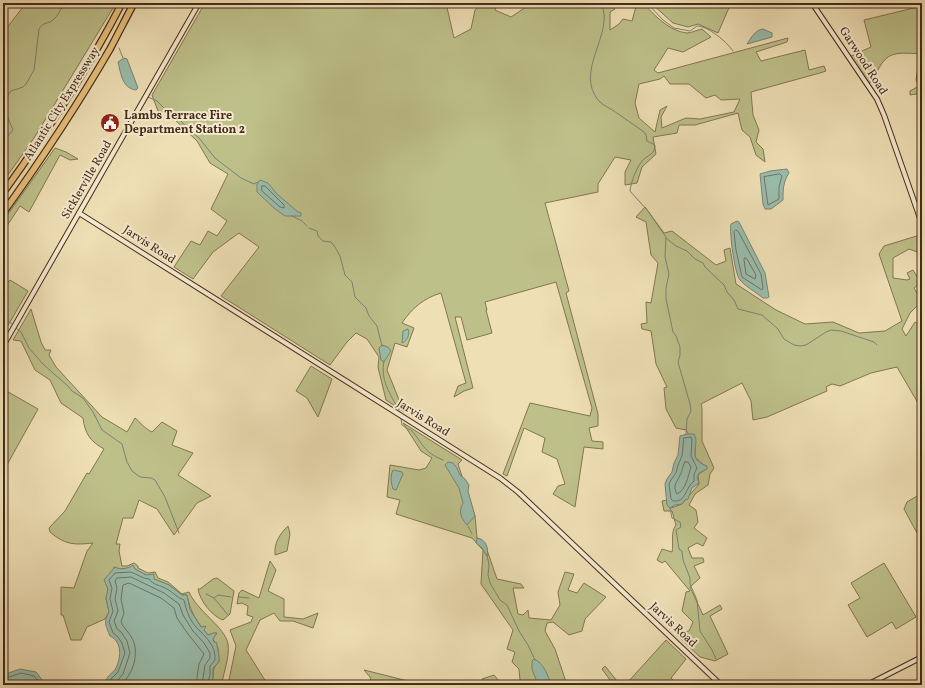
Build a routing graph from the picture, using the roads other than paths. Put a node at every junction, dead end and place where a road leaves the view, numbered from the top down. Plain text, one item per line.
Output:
1 (122, 3) edge
2 (134, 3) edge
3 (199, 3) edge
4 (812, 3) edge
5 (3, 193) edge
6 (3, 213) edge
7 (80, 213) junction
8 (922, 224) edge
9 (3, 346) edge
10 (922, 657) edge
11 (721, 685) edge
12 (867, 685) edge

1 - 5 highway, Atlantic City Expressway
2 - 6 highway, Atlantic City Expressway
3 - 7 street, Sicklerville Road
4 - 8 street, Garwood Road
7 - 9 street, Sicklerville Road
7 - 11 street, Jarvis Road
10 - 12 street

